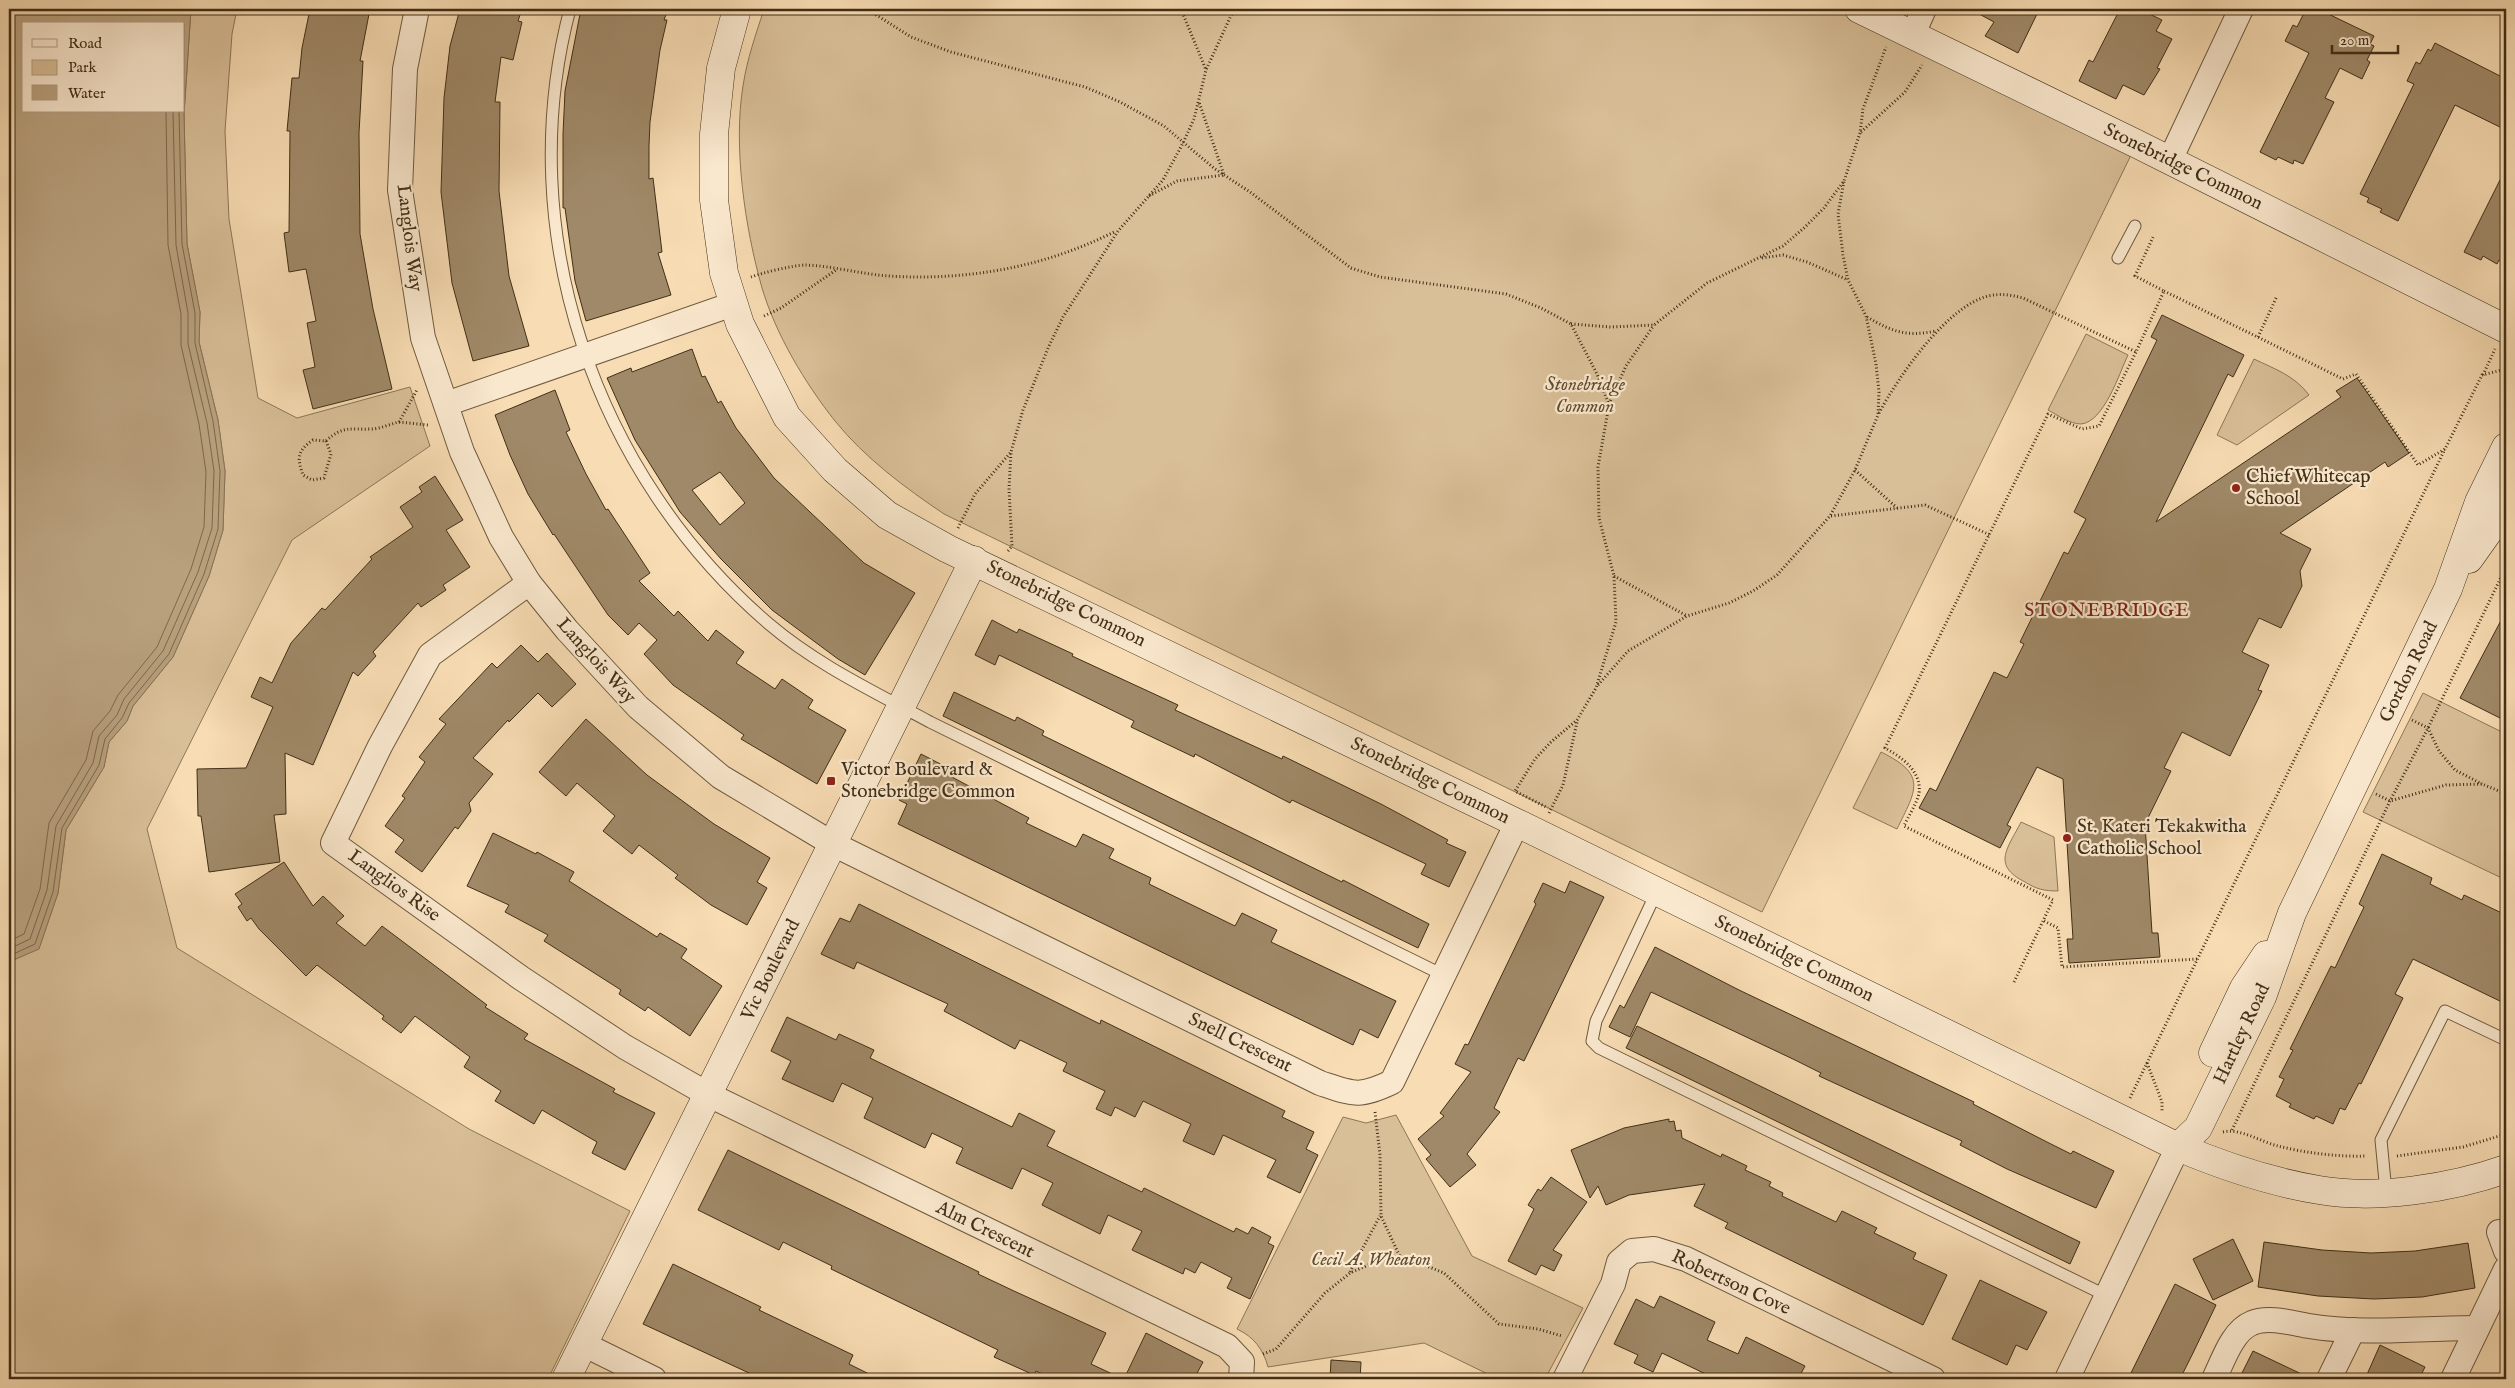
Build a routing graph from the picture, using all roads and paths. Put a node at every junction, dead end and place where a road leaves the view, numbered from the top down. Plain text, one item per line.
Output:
1 (417, 9) edge
2 (570, 9) edge
3 (737, 9) edge
4 (868, 9) edge
5 (1181, 9) edge
6 (1234, 9) edge
7 (1859, 9) edge
8 (1924, 9) edge
9 (2240, 9) edge
10 (1913, 35) junction
11 (1206, 70) junction
12 (1198, 101) junction
13 (1860, 133) junction
14 (1183, 143) junction
15 (2170, 160) junction
16 (1224, 175) junction
17 (1844, 181) junction
18 (1146, 197) junction
19 (2135, 226) dead end
20 (1118, 231) junction
21 (2154, 235) dead end
22 (2118, 258) dead end
23 (1756, 259) junction
24 (836, 270) junction
25 (1848, 280) junction
26 (753, 284) dead end
27 (2164, 291) junction
28 (2278, 296) dead end
29 (762, 308) dead end
30 (746, 315) junction
31 (1866, 316) junction
32 (1571, 324) junction
33 (1654, 325) junction
34 (1937, 331) junction
35 (2503, 335) edge
36 (2258, 337) junction
37 (2136, 352) junction
38 (585, 355) junction
39 (2506, 369) edge
40 (2482, 375) junction
41 (435, 376) junction
42 (446, 404) junction
43 (1609, 405) junction
44 (1878, 415) junction
45 (326, 441) junction
46 (2506, 447) edge
47 (2445, 449) junction
48 (1011, 452) junction
49 (1856, 470) junction
50 (2506, 502) edge
51 (1897, 508) junction
52 (1830, 516) junction
53 (1990, 535) junction
54 (948, 549) junction
55 (974, 560) junction
56 (2506, 567) edge
57 (999, 572) junction
58 (1614, 576) junction
59 (529, 583) junction
60 (2448, 589) junction
61 (1687, 616) junction
62 (1596, 688) junction
63 (902, 707) junction
64 (1577, 720) junction
65 (2428, 728) junction
66 (2369, 755) joint
67 (2482, 784) junction
68 (2506, 794) edge
69 (2390, 801) junction
70 (1550, 810) junction
71 (1528, 828) junction
72 (833, 844) junction
73 (1657, 891) junction
74 (2292, 913) junction
75 (2044, 921) junction
76 (2197, 959) junction
77 (1443, 975) junction
78 (2014, 982) dead end
79 (2506, 1040) edge
80 (2147, 1062) junction
81 (709, 1095) junction
82 (2129, 1101) dead end
83 (2162, 1112) dead end
84 (2198, 1128) junction
85 (2232, 1130) junction
86 (1378, 1131) dead end
87 (2506, 1134) edge
88 (2178, 1147) junction
89 (2382, 1156) junction
90 (2506, 1169) edge
91 (2386, 1192) junction
92 (1380, 1216) junction
93 (1401, 1260) junction
94 (2506, 1269) edge
95 (1350, 1273) junction
96 (2107, 1296) junction
97 (2477, 1328) junction
98 (2353, 1330) junction
99 (1568, 1338) dead end
100 (583, 1344) junction
101 (1276, 1349) dead end
102 (566, 1379) edge
103 (654, 1379) edge
104 (1241, 1379) edge
105 (1565, 1379) edge
106 (1933, 1379) edge
107 (2067, 1379) edge
108 (2214, 1379) edge
109 (2329, 1379) edge
110 (2453, 1379) edge

1 - 41 street, Langlois Way
2 - 38 lane
3 - 30 street, Stonebridge Common
4 - 14 path
5 - 11 path
6 - 11 path
7 - 10 street, Stonebridge Common
8 - 10 street
9 - 15 street
10 - 13 path
10 - 13 path
10 - 15 street, Stonebridge Common
11 - 12 path
12 - 14 path
12 - 16 path
13 - 17 path
14 - 16 path
14 - 18 path
15 - 35 street, Stonebridge Common
16 - 18 path
16 - 32 path
17 - 23 path
17 - 25 path
18 - 20 path
19 - 22 lane
20 - 24 path
20 - 48 path
21 - 27 path
23 - 25 path
23 - 33 path
24 - 26 path
24 - 30 path
25 - 31 path
27 - 36 path
27 - 37 path
28 - 36 path
29 - 30 path
30 - 38 street
30 - 54 street, Stonebridge Common
31 - 34 path
31 - 44 path
32 - 33 path
32 - 43 path
33 - 43 path
34 - 37 path
34 - 44 path
35 - 40 path
36 - 47 path
37 - 53 path
38 - 42 street
38 - 63 lane
39 - 40 path
40 - 47 path
41 - 42 street, Langlois Way
41 - 45 path
42 - 59 street, Langlois Way
43 - 58 path
44 - 49 path
45 - 45 path
46 - 60 street, Gordon Road
47 - 76 path
48 - 54 path
48 - 57 path
49 - 51 path
49 - 52 path
50 - 60 street, Gordon Road
51 - 52 path
51 - 53 path
52 - 61 path
53 - 75 path
54 - 55 street, Stonebridge Common
55 - 57 street, Stonebridge Common
55 - 63 street, Vic Boulevard
56 - 65 path
57 - 71 street, Stonebridge Common
58 - 61 path
58 - 62 path
59 - 72 street, Langlois Way
59 - 81 street, Langlios Rise
60 - 66 street, Gordon Road
61 - 62 path
62 - 64 path
63 - 72 street, Vic Boulevard
63 - 77 lane
64 - 70 path
64 - 70 path
65 - 67 path
65 - 69 path
66 - 74 street, Hartley Road
67 - 68 path
67 - 69 path
69 - 85 path
70 - 71 path
71 - 73 street, Stonebridge Common
71 - 77 street, Snell Crescent
72 - 77 street, Snell Crescent
72 - 81 street, Vic Boulevard
73 - 88 street, Stonebridge Common
73 - 96 lane
74 - 84 street, Hartley Road
74 - 88 street, Hartley Road
75 - 76 path
75 - 78 path
76 - 80 path
79 - 89 lane
80 - 82 path
80 - 83 path
81 - 100 street, Vic Boulevard
81 - 104 street, Alm Crescent
84 - 85 path
84 - 88 street, Hartley Road
85 - 89 path
86 - 92 path
87 - 89 path
88 - 91 street, Stonebridge Common
88 - 96 street, Hartley Road
89 - 91 lane
90 - 91 street, Stonebridge Common
92 - 93 path
92 - 95 path
93 - 95 path
93 - 99 path
94 - 97 street
95 - 101 path
96 - 107 street, Hartley Road
97 - 98 street
97 - 110 street
98 - 108 street
98 - 109 street
100 - 102 street, Vic Boulevard
100 - 103 street
105 - 106 street, Robertson Cove

